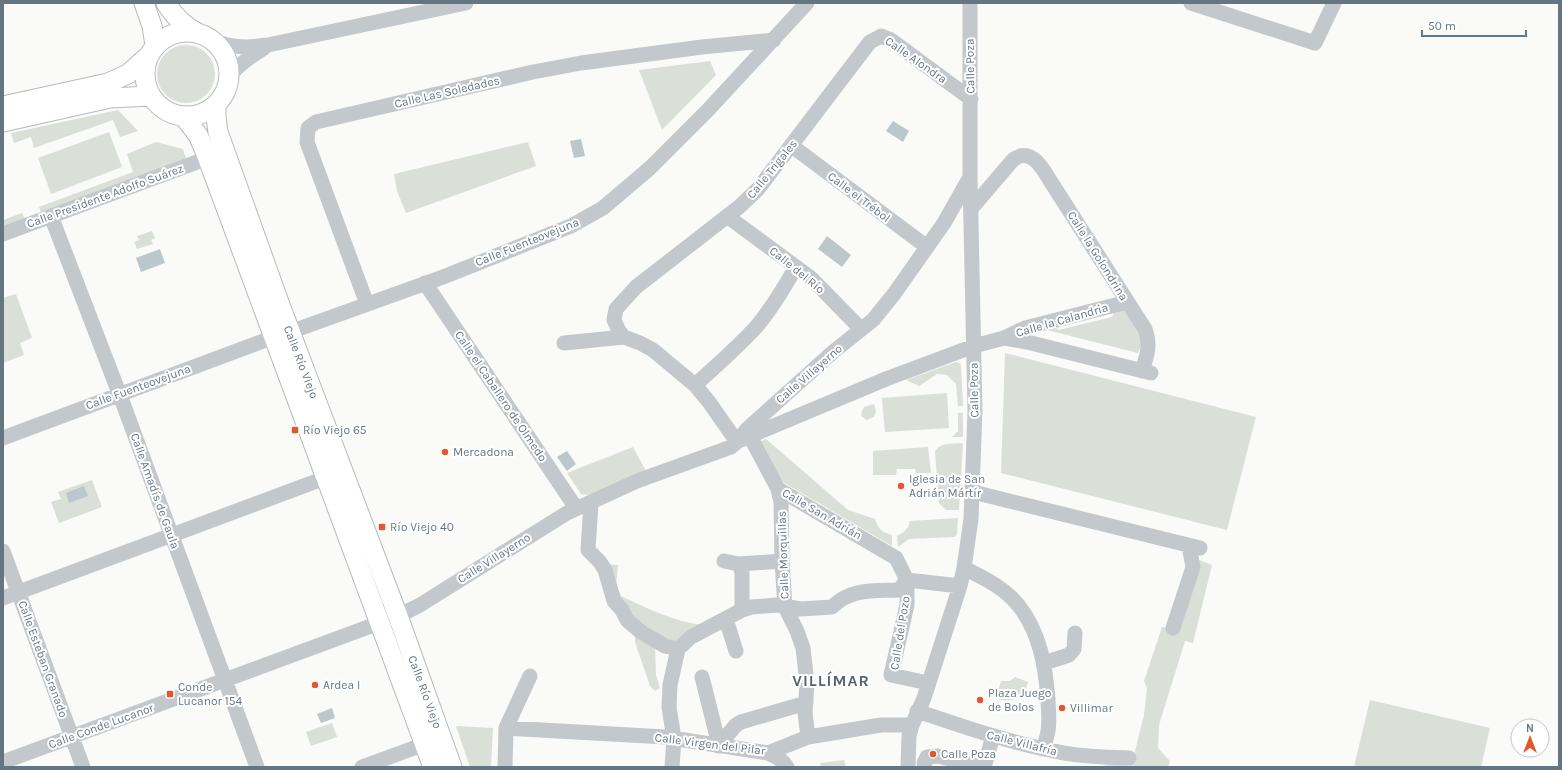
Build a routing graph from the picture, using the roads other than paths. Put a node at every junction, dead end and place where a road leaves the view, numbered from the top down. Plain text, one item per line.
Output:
1 (144, 3) edge
2 (166, 3) edge
3 (466, 3) edge
4 (807, 3) edge
5 (970, 3) edge
6 (1191, 3) edge
7 (1334, 3) edge
8 (881, 36) joint
9 (206, 37) junction
10 (774, 40) junction
11 (268, 45) junction
12 (151, 51) junction
13 (230, 75) junction
14 (150, 96) junction
15 (971, 99) junction
16 (216, 105) junction
17 (3, 106) edge
18 (184, 117) junction
19 (3, 122) edge
20 (792, 146) junction
21 (208, 158) junction
22 (970, 177) junction
23 (971, 209) junction
24 (51, 216) junction
25 (727, 216) junction
26 (3, 234) edge
27 (927, 247) junction
28 (796, 267) junction
29 (425, 283) junction
30 (1127, 302) junction
31 (367, 304) junction
32 (861, 329) junction
33 (282, 334) junction
34 (624, 337) junction
35 (1004, 338) junction
36 (564, 343) dead end
37 (974, 346) junction
38 (695, 385) junction
39 (119, 394) junction
40 (3, 438) edge
41 (743, 440) junction
42 (325, 478) junction
43 (778, 489) junction
44 (973, 492) junction
45 (591, 502) junction
46 (576, 508) junction
47 (171, 536) junction
48 (3, 551) edge
49 (724, 560) dead end
50 (782, 561) junction
51 (739, 564) junction
52 (964, 568) junction
53 (907, 580) junction
54 (960, 586) junction
55 (18, 593) junction
56 (3, 598) edge
57 (785, 607) junction
58 (742, 610) junction
59 (398, 616) junction
60 (726, 619) junction
61 (380, 622) junction
62 (1173, 628) dead end
63 (1075, 633) dead end
64 (678, 649) junction
65 (736, 651) dead end
66 (1044, 666) junction
67 (530, 676) dead end
68 (702, 676) dead end
69 (225, 680) junction
70 (928, 683) junction
71 (806, 703) junction
72 (915, 718) junction
73 (506, 728) junction
74 (994, 736) junction
75 (72, 737) junction
76 (808, 737) junction
77 (674, 738) junction
78 (425, 744) junction
79 (718, 746) junction
80 (1043, 749) junction
81 (768, 753) junction
82 (1129, 758) dead end
83 (1082, 761) edge
84 (3, 762) edge
85 (962, 765) edge
86 (83, 767) edge
87 (257, 767) edge
88 (362, 767) edge
89 (433, 767) edge
90 (452, 767) edge
91 (505, 767) edge
92 (672, 767) edge
93 (786, 767) edge
94 (908, 767) edge
95 (924, 767) edge
96 (980, 767) edge
97 (984, 767) edge

1 - 12 main road
2 - 9 main road
3 - 11 street
4 - 10 street, Calle Fuenteovejuna
5 - 15 street, Calle Poza
6 - 7 street
8 - 15 street, Calle Alondra
8 - 20 street, Calle Trigales
9 - 11 street
9 - 12 main road
9 - 13 main road
10 - 29 street, Calle Fuenteovejuna
10 - 31 street, Calle Las Soledades
11 - 13 street
12 - 14 main road
12 - 17 main road
13 - 16 main road
14 - 18 main road
14 - 19 main road
15 - 22 street, Calle Poza
16 - 18 main road
16 - 33 main road, Calle Río Viejo
18 - 21 main road, Calle Río Viejo
20 - 25 street, Calle Trigales
20 - 27 street, Calle el Trébol
21 - 24 street, Calle Presidente Adolfo Suárez
21 - 33 main road, Calle Río Viejo
22 - 23 street, Calle Poza
22 - 27 street, Calle Villayerno
23 - 30 street, Calle la Golondrina
23 - 37 street, Calle Poza
24 - 26 street, Calle Presidente Adolfo Suárez
24 - 39 street, Calle Amadís de Gaula
25 - 28 street, Calle del Río
25 - 34 street, Calle Trigales
27 - 32 street, Calle Villayerno
28 - 32 street, Calle del Río
28 - 38 street
29 - 31 street, Calle Fuenteovejuna
29 - 46 street, Calle el Caballero de Olmedo
30 - 35 street, Calle la Calandria
30 - 35 street, Calle la Golondrina
31 - 33 street, Calle Fuenteovejuna
32 - 41 street, Calle Villayerno
33 - 39 street, Calle Fuenteovejuna
33 - 42 main road, Calle Río Viejo
33 - 59 main road, Calle Río Viejo
34 - 36 street
34 - 38 street, Calle San Adrián
35 - 37 street, Calle la Calandria
37 - 41 street, Calle la Calandria
37 - 44 street, Calle Poza
38 - 41 street, Calle San Adrián
39 - 40 street, Calle Fuenteovejuna
39 - 47 street, Calle Amadís de Gaula
41 - 43 street, Calle San Adrián
41 - 45 street, Calle Villayerno
42 - 47 street
42 - 61 main road, Calle Río Viejo
43 - 50 street, Calle Morquillas
43 - 53 street, Calle San Adrián
44 - 52 street, Calle Poza
44 - 62 street
45 - 46 street, Calle Villayerno
45 - 64 street
46 - 59 street, Calle Villayerno
47 - 55 street
47 - 69 street, Calle Amadís de Gaula
48 - 55 street, Calle Esteban Granado
49 - 51 street
50 - 51 street
50 - 57 street, Calle Morquillas
51 - 58 street
52 - 54 street, Calle Poza
52 - 66 street
53 - 54 street
53 - 57 street
53 - 70 street, Calle del Pozo
54 - 70 street, Calle Poza
55 - 56 street
55 - 75 street, Calle Esteban Granado
57 - 58 street
57 - 71 street, Calle Morquillas
58 - 60 street
59 - 61 street
59 - 90 main road, Calle Río Viejo
60 - 64 street
60 - 65 street
61 - 69 street, Calle Conde Lucanor
61 - 78 main road, Calle Río Viejo
63 - 66 street
64 - 77 street
66 - 80 street
67 - 73 street
68 - 79 street
69 - 75 street, Calle Conde Lucanor
69 - 87 street, Calle Amadís de Gaula
70 - 72 street, Calle Poza
71 - 76 street, Calle Morquillas
71 - 79 street
72 - 74 street, Calle Villafría
72 - 76 street, Calle Virgen del Pilar
72 - 94 street, Calle Poza
73 - 77 street, Calle Virgen del Pilar
73 - 91 street
74 - 80 street, Calle Villafría
74 - 97 street
75 - 84 street, Calle Conde Lucanor
75 - 86 street, Calle Esteban Granado
76 - 81 street, Calle Virgen del Pilar
77 - 79 street, Calle Virgen del Pilar
77 - 92 street
78 - 88 street
78 - 89 main road, Calle Río Viejo
79 - 81 street, Calle Virgen del Pilar
80 - 83 street, Calle Villafría
81 - 93 street
82 - 83 street, Calle Villafría
85 - 95 street
85 - 96 street

